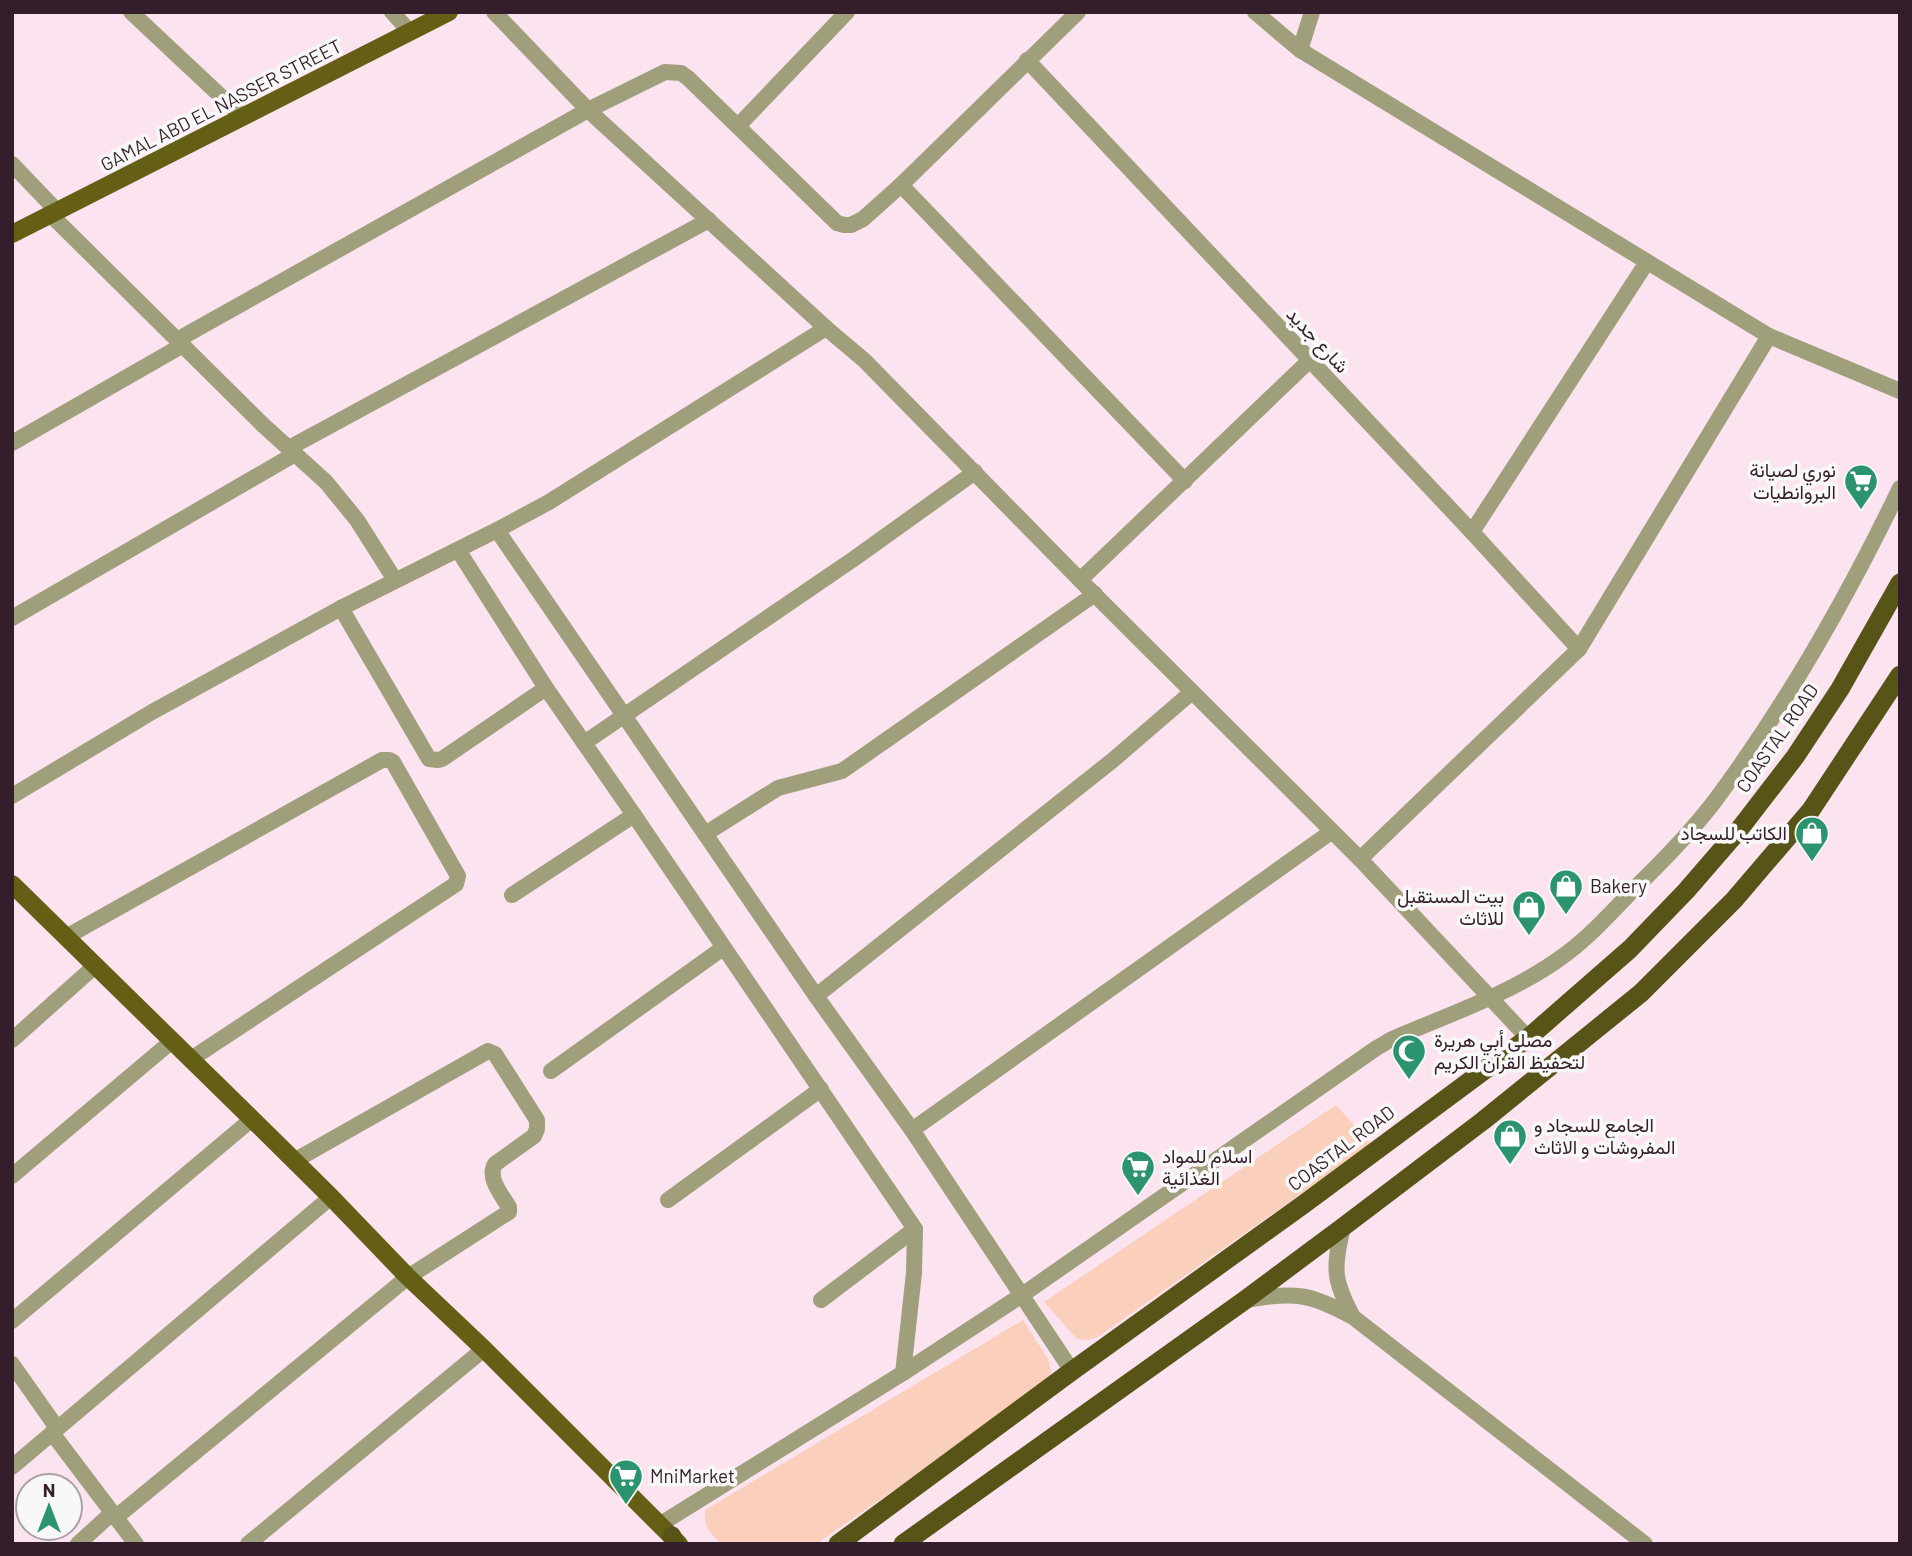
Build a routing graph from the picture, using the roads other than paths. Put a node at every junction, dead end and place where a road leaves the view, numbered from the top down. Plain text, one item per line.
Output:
1 (131, 12) edge
2 (392, 12) edge
3 (449, 12) edge
4 (494, 12) edge
5 (847, 12) edge
6 (1078, 12) edge
7 (1255, 12) edge
8 (1312, 12) edge
9 (410, 32) junction
10 (1300, 50) junction
11 (1027, 60) junction
12 (588, 110) junction
13 (243, 117) junction
14 (738, 126) junction
15 (12, 164) edge
16 (901, 185) junction
17 (54, 214) junction
18 (709, 220) junction
19 (12, 234) edge
20 (1647, 262) junction
21 (826, 328) junction
22 (1769, 335) junction
23 (180, 343) junction
24 (1309, 361) junction
25 (1900, 391) edge
26 (12, 443) edge
27 (292, 451) junction
28 (975, 472) junction
29 (1185, 481) junction
30 (1900, 488) edge
31 (497, 530) junction
32 (1472, 532) junction
33 (458, 550) junction
34 (395, 580) junction
35 (1080, 580) junction
36 (1900, 583) edge
37 (1095, 594) junction
38 (341, 608) junction
39 (12, 618) edge
40 (1579, 649) junction
41 (1900, 675) edge
42 (546, 688) junction
43 (1192, 692) junction
44 (624, 715) junction
45 (584, 743) junction
46 (12, 796) edge
47 (634, 815) junction
48 (1331, 831) junction
49 (705, 834) junction
50 (1360, 859) junction
51 (13, 886) edge
52 (512, 895) dead end
53 (66, 937) junction
54 (723, 948) junction
55 (95, 966) junction
56 (816, 996) junction
57 (1491, 997) junction
58 (1528, 1038) junction
59 (12, 1040) edge
60 (173, 1041) junction
61 (191, 1059) junction
62 (551, 1071) dead end
63 (821, 1089) junction
64 (253, 1119) junction
65 (912, 1130) junction
66 (294, 1160) junction
67 (12, 1176) edge
68 (331, 1197) junction
69 (668, 1200) dead end
70 (1343, 1227) junction
71 (915, 1229) junction
72 (408, 1277) junction
73 (1022, 1295) junction
74 (821, 1300) dead end
75 (1245, 1300) junction
76 (1353, 1317) junction
77 (12, 1321) edge
78 (484, 1349) junction
79 (12, 1364) edge
80 (1072, 1371) junction
81 (903, 1373) junction
82 (54, 1430) junction
83 (12, 1467) edge
84 (113, 1516) junction
85 (671, 1537) edge
86 (910, 1540) edge
87 (78, 1544) edge
88 (136, 1544) edge
89 (248, 1544) edge
90 (838, 1544) edge
91 (1645, 1544) edge

1 - 13 street
2 - 9 street
3 - 9 main road, GAMAL ABD EL NASSER STREET
4 - 12 street
5 - 14 street
6 - 11 street
7 - 10 street
8 - 10 street
9 - 13 main road, GAMAL ABD EL NASSER STREET
10 - 20 street
11 - 16 street
11 - 24 street, شارع جديد
12 - 14 street
12 - 18 street
12 - 23 street
13 - 17 main road, GAMAL ABD EL NASSER STREET
14 - 16 street
15 - 17 street
16 - 29 street
17 - 19 main road, GAMAL ABD EL NASSER STREET
17 - 23 street
18 - 21 street
18 - 27 street
20 - 22 street
20 - 32 street
21 - 28 street
21 - 31 street
22 - 25 street
22 - 40 street
23 - 26 street
23 - 27 street
24 - 29 street
24 - 32 street, شارع جديد
27 - 34 street
27 - 39 street
28 - 35 street
28 - 44 street
29 - 35 street
30 - 57 street
31 - 33 street
31 - 44 street
32 - 40 street, شارع جديد
33 - 34 street
33 - 42 street
34 - 38 street
35 - 37 street
36 - 58 highway, COASTAL ROAD
37 - 43 street
37 - 49 street
38 - 42 street
38 - 46 street
40 - 50 street
41 - 70 highway
42 - 45 street
43 - 48 street
43 - 56 street
44 - 45 street
44 - 49 street
45 - 47 street
47 - 52 street
47 - 54 street
48 - 50 street
48 - 65 street
49 - 56 street
50 - 57 street
51 - 53 main road
53 - 55 main road
53 - 61 street
54 - 62 street
54 - 63 street
55 - 59 street
55 - 60 main road
56 - 65 street
57 - 58 street
57 - 73 street
58 - 80 highway, COASTAL ROAD
60 - 61 main road
60 - 67 street
61 - 64 main road
63 - 69 street
63 - 71 street
64 - 66 main road
64 - 77 street
65 - 73 street
66 - 68 main road
66 - 72 street
68 - 72 main road
68 - 82 street
70 - 75 highway
70 - 76 street
71 - 74 street
71 - 81 street
72 - 78 main road
72 - 84 street
73 - 80 street
73 - 81 street
75 - 76 street
75 - 86 highway
76 - 91 street
78 - 85 main road
78 - 89 street
79 - 82 street
80 - 90 highway, COASTAL ROAD
81 - 85 street
82 - 83 street
82 - 84 street
84 - 87 street
84 - 88 street

